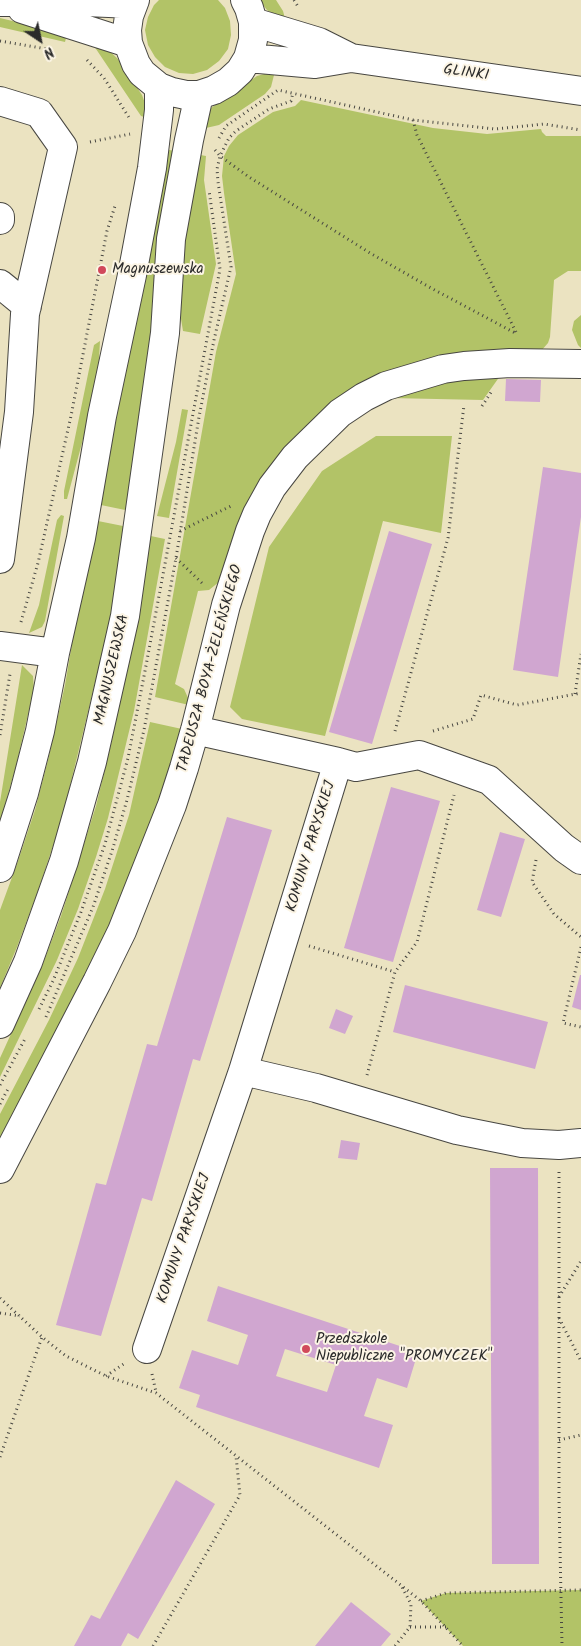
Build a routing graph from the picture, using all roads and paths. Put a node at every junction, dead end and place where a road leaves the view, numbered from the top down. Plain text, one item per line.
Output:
1 (2, 2) edge
2 (134, 2) edge
3 (249, 11) edge
4 (0, 41) edge
5 (128, 43) junction
6 (57, 50) dead end
7 (83, 58) dead end
8 (248, 58) junction
9 (351, 58) junction
10 (294, 86) dead end
11 (159, 87) junction
12 (581, 91) edge
13 (293, 93) junction
14 (199, 94) junction
15 (0, 101) edge
16 (413, 120) junction
17 (581, 130) edge
18 (147, 134) junction
19 (218, 140) dead end
20 (63, 146) junction
21 (214, 147) dead end
22 (220, 156) junction
23 (116, 204) dead end
24 (0, 284) edge
25 (27, 306) junction
26 (517, 334) junction
27 (517, 343) dead end
28 (581, 364) edge
29 (464, 405) dead end
30 (266, 498) junction
31 (180, 531) junction
32 (0, 559) edge
33 (7, 648) edge
34 (55, 653) junction
35 (581, 654) edge
36 (581, 693) edge
37 (575, 694) junction
38 (195, 730) junction
39 (428, 733) dead end
40 (394, 734) dead end
41 (0, 735) edge
42 (338, 762) junction
43 (460, 770) junction
44 (542, 829) junction
45 (581, 860) edge
46 (0, 868) edge
47 (581, 937) edge
48 (284, 938) junction
49 (581, 947) edge
50 (395, 972) junction
51 (46, 1017) dead end
52 (0, 1024) edge
53 (581, 1027) edge
54 (243, 1071) junction
55 (12, 1081) dead end
56 (360, 1101) junction
57 (0, 1104) edge
58 (570, 1144) edge
59 (0, 1169) edge
60 (581, 1261) edge
61 (0, 1298) edge
62 (558, 1299) junction
63 (0, 1313) edge
64 (21, 1316) junction
65 (558, 1318) junction
66 (42, 1336) junction
67 (147, 1349) dead end
68 (581, 1361) edge
69 (581, 1435) edge
70 (559, 1440) junction
71 (236, 1455) junction
72 (0, 1457) edge
73 (401, 1585) junction
74 (581, 1590) edge
75 (560, 1591) junction
76 (421, 1601) junction
77 (446, 1627) junction
78 (410, 1628) junction
79 (153, 1646) edge
80 (395, 1646) edge
81 (463, 1646) edge
82 (562, 1646) edge

1 - 2 street
1 - 5 street
2 - 5 street
3 - 8 street
3 - 9 street, GLINKI
4 - 6 path
5 - 11 street
7 - 18 path
8 - 9 street, GLINKI
8 - 14 street
9 - 12 street, GLINKI
10 - 13 path
11 - 14 street
11 - 18 street
13 - 16 path
13 - 19 path
13 - 22 path
14 - 52 street, MAGNUSZEWSKA
15 - 20 street
16 - 17 path
16 - 26 path
18 - 20 path
18 - 34 street
20 - 25 street
21 - 22 path
22 - 26 path
22 - 31 path
23 - 33 path
24 - 25 street
25 - 32 street
26 - 27 path
28 - 30 street, TADEUSZA BOYA-ŻELEŃSKIEGO
29 - 40 path
30 - 31 path
30 - 38 street, TADEUSZA BOYA-ŻELEŃSKIEGO
31 - 51 path
33 - 34 street
33 - 41 path
34 - 46 street
35 - 37 path
36 - 37 path
37 - 39 path
38 - 42 street, KOMUNY PARYSKIEJ
38 - 59 street, TADEUSZA BOYA-ŻELEŃSKIEGO
42 - 43 street
42 - 48 street, KOMUNY PARYSKIEJ
43 - 44 street
43 - 50 path
44 - 45 street
44 - 47 path
48 - 50 path
48 - 54 street, KOMUNY PARYSKIEJ
49 - 53 path
50 - 56 path
54 - 56 street
54 - 67 street, KOMUNY PARYSKIEJ
55 - 57 path
56 - 58 street
58 - 62 path
60 - 62 path
61 - 64 path
62 - 65 path
63 - 64 path
64 - 66 path
65 - 68 path
65 - 70 path
66 - 71 path
66 - 72 path
69 - 70 path
70 - 75 path
71 - 73 path
71 - 79 path
73 - 76 path
73 - 78 path
74 - 75 path
75 - 76 path
75 - 82 path
76 - 77 path
77 - 78 path
77 - 81 path
78 - 80 path

